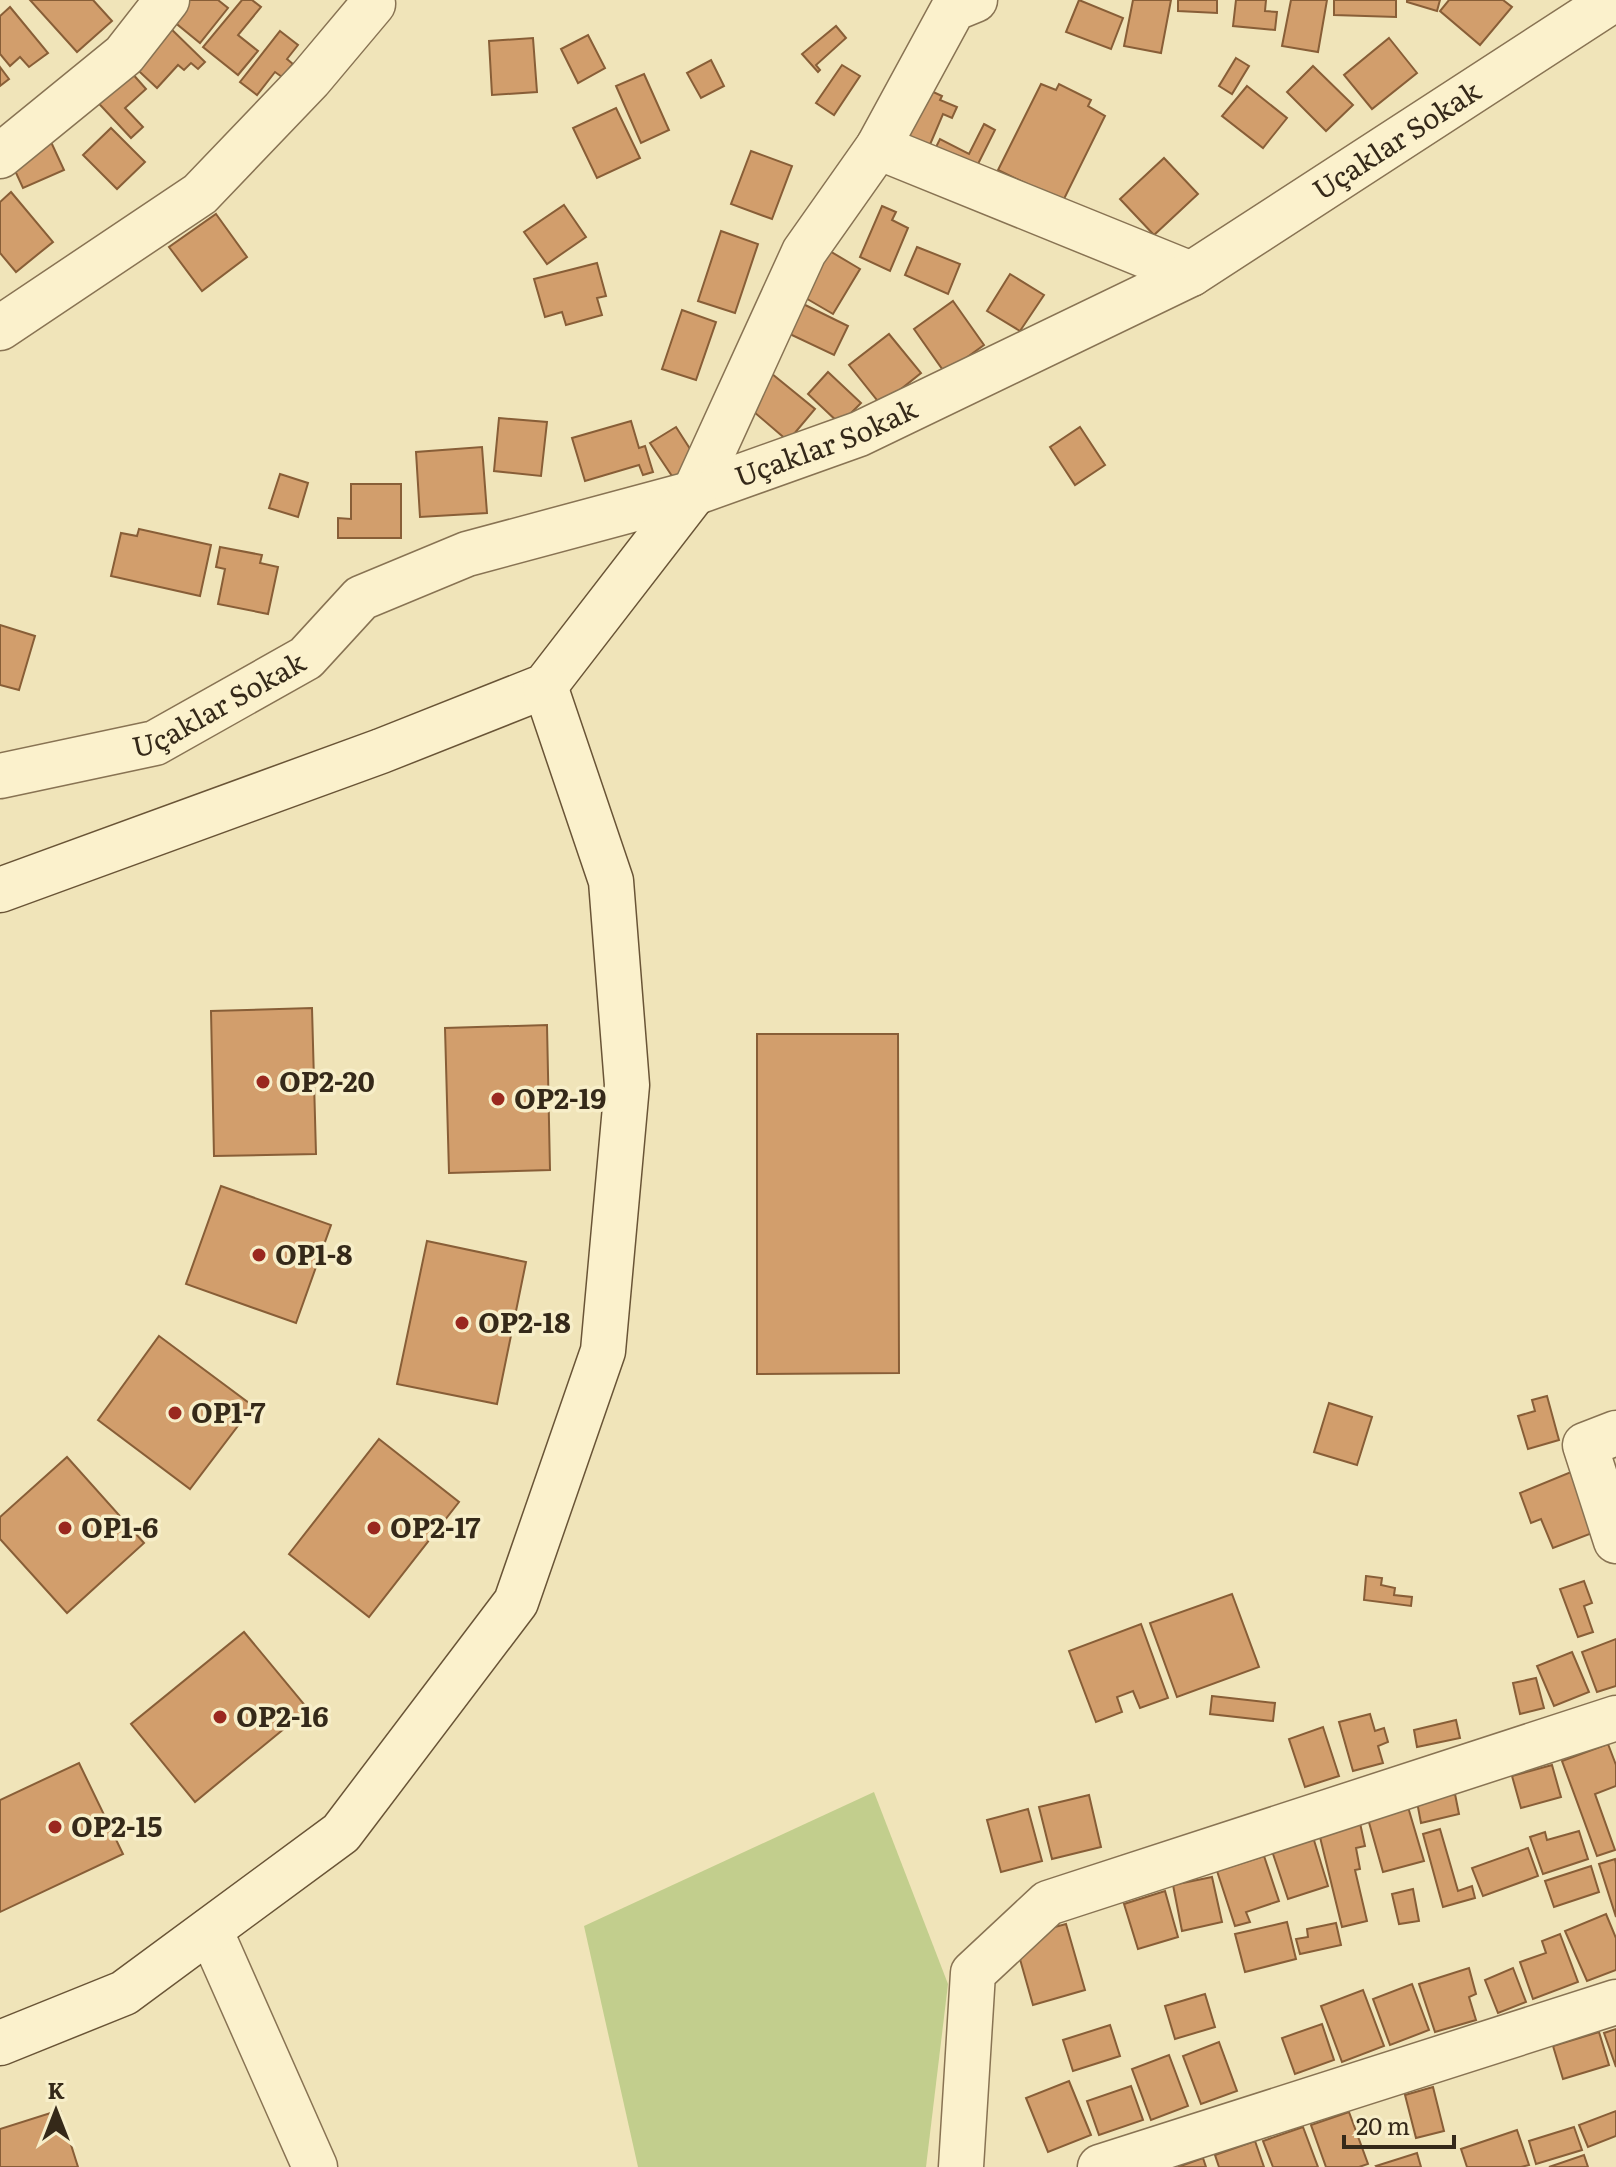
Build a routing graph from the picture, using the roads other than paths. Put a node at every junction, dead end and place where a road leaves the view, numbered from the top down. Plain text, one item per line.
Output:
1 (167, 0) edge
2 (975, 0) edge
3 (1613, 0) edge
4 (374, 1) edge
5 (878, 147) junction
6 (0, 156) edge
7 (1191, 274) junction
8 (0, 328) edge
9 (694, 493) junction
10 (545, 686) junction
11 (0, 776) edge
12 (0, 890) edge
13 (1616, 1433) edge
14 (1616, 1541) edge
15 (1616, 1718) edge
16 (210, 1930) junction
17 (1616, 2002) edge
18 (0, 2043) edge
19 (315, 2167) edge
20 (961, 2167) edge
21 (1100, 2167) edge

1 - 6 street
2 - 5 street
3 - 7 street, Uçaklar Sokak
4 - 8 street
5 - 7 street
5 - 9 street
7 - 9 street, Uçaklar Sokak
9 - 10 street
9 - 11 street, Uçaklar Sokak
10 - 12 street
10 - 16 street
13 - 14 street
15 - 20 street
16 - 18 street
16 - 19 street
17 - 21 street

